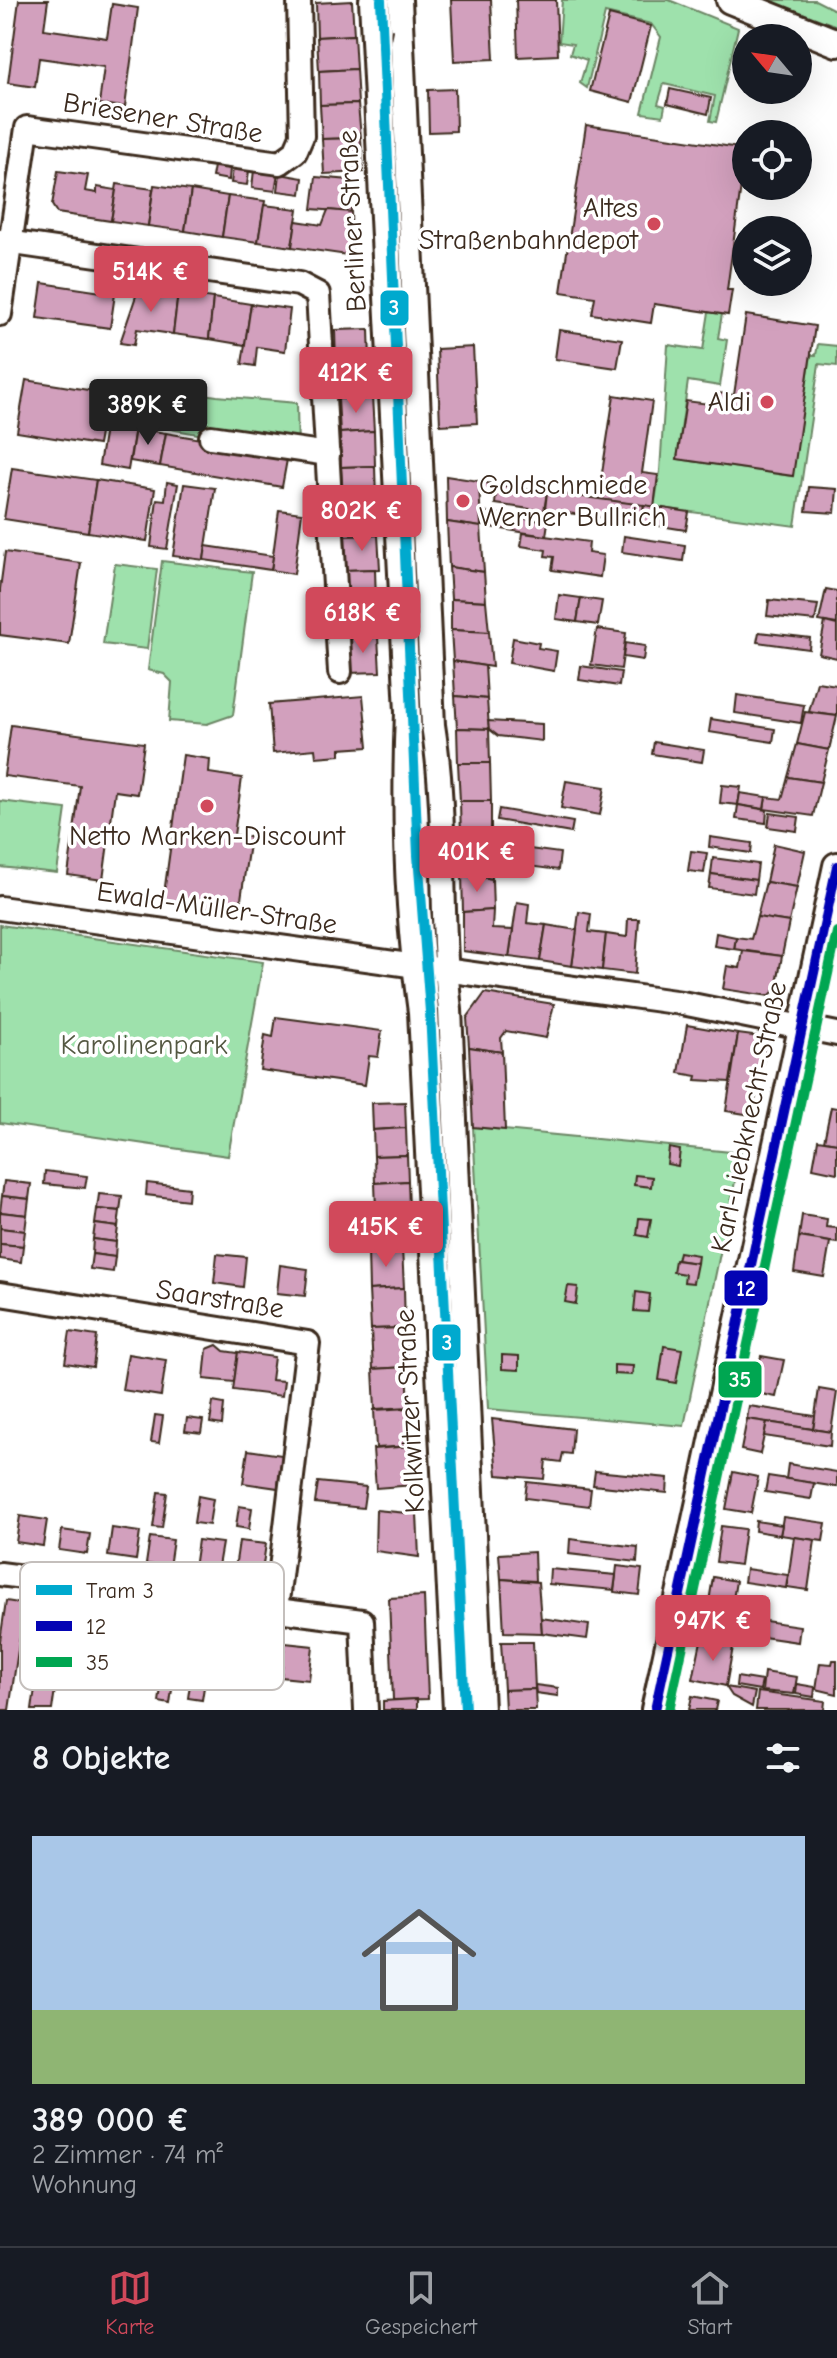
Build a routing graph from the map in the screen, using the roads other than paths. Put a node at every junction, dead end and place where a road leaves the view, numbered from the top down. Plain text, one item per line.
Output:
1 (299, 0) edge
2 (371, 0) edge
3 (400, 0) edge
4 (730, 0) edge
5 (837, 43) edge
6 (5, 242) edge
7 (0, 314) edge
8 (211, 437) dead end
9 (328, 454) junction
10 (340, 672) dead end
11 (837, 866) edge
12 (0, 908) edge
13 (428, 967) junction
14 (801, 1026) junction
15 (837, 1034) edge
16 (0, 1294) edge
17 (282, 1562) edge
18 (0, 1574) edge
19 (20, 1577) edge
20 (284, 1611) edge
21 (366, 1710) edge
22 (455, 1710) edge
23 (482, 1710) edge
24 (655, 1710) edge

1 - 6 street, Briesener Straße
2 - 13 street, Berliner Straße
3 - 13 street, Berliner Straße
4 - 5 main road
6 - 7 street
6 - 9 street
8 - 9 street
9 - 10 street
11 - 14 main road, Karl-Liebknecht-Straße
12 - 13 street, Ewald-Müller-Straße
13 - 14 street, Ewald-Müller-Straße
13 - 22 street, Kolkwitzer Straße
13 - 23 street, Kolkwitzer Straße
14 - 15 street, Ewald-Müller-Straße
14 - 24 main road, Karl-Liebknecht-Straße
16 - 17 street, Saarstraße
18 - 19 street
20 - 21 street

